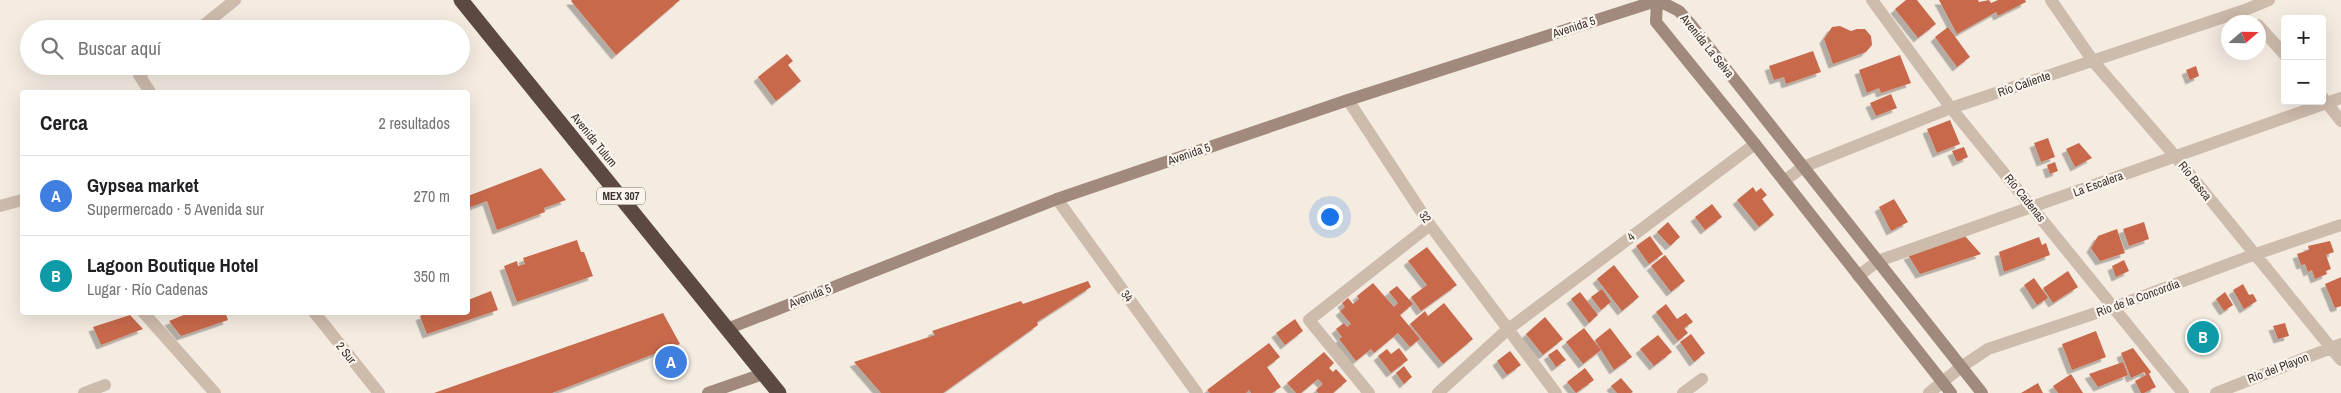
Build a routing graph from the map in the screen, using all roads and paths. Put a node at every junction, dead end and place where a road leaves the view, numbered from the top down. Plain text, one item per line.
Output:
1 (235, 0) edge
2 (462, 0) edge
3 (1658, 0) edge
4 (1872, 0) edge
5 (2051, 0) edge
6 (2269, 0) edge
7 (2241, 5) edge
8 (2249, 15) edge
9 (210, 20) edge
10 (2266, 34) edge
11 (2281, 51) edge
12 (2094, 60) junction
13 (140, 75) edge
14 (149, 90) edge
15 (2341, 98) edge
16 (1348, 100) junction
17 (2326, 100) edge
18 (2326, 101) edge
19 (2312, 105) edge
20 (1951, 108) junction
21 (2341, 122) edge
22 (1755, 144) junction
23 (2175, 156) junction
24 (1803, 166) junction
25 (1784, 181) junction
26 (1057, 199) junction
27 (20, 201) edge
28 (0, 206) edge
29 (2033, 207) junction
30 (1430, 225) junction
31 (2341, 225) edge
32 (2254, 255) junction
33 (1878, 261) junction
34 (1858, 276) junction
35 (2114, 307) junction
36 (146, 315) edge
37 (316, 315) edge
38 (728, 329) junction
39 (1507, 330) junction
40 (2336, 346) edge
41 (2341, 360) edge
42 (1961, 367) junction
43 (763, 374) junction
44 (1702, 379) dead end
45 (1942, 382) junction
46 (106, 385) dead end
47 (84, 393) edge
48 (215, 393) edge
49 (379, 393) edge
50 (708, 393) edge
51 (779, 393) edge
52 (1197, 393) edge
53 (1370, 393) edge
54 (1438, 393) edge
55 (1556, 393) edge
56 (1683, 393) edge
57 (1929, 393) edge
58 (1951, 393) edge
59 (1982, 393) edge
60 (2183, 393) edge
61 (2216, 393) edge

1 - 9 street
2 - 38 highway, Avenida Tulum / MEX 307
3 - 16 street, Avenida 5
3 - 22 street, Avenida La Selva
3 - 24 street, Avenida La Selva
4 - 20 street, Río Cadenas
5 - 12 street, Río Basca
6 - 7 street, Río Caliente
7 - 8 street
7 - 12 street, Río Caliente
10 - 11 street
12 - 20 street, Río Caliente
12 - 23 street, Río Basca
13 - 14 street
15 - 17 street, La Escalera
16 - 26 street, Avenida 5
16 - 30 street, 32
18 - 21 street
19 - 23 street, La Escalera
20 - 24 street, Río Caliente
20 - 29 street, Río Cadenas
22 - 25 street, Avenida La Selva
22 - 39 street, 4
23 - 29 street, La Escalera
23 - 32 street, Río Basca
24 - 25 street, Río Caliente
24 - 33 street, Avenida La Selva
25 - 34 street, Avenida La Selva
26 - 38 street, Avenida 5
26 - 52 street, 34
27 - 28 street
29 - 33 street, La Escalera
29 - 35 street, Río Cadenas
30 - 39 street, 32
30 - 53 street
31 - 32 street, Rio de la Concordia
32 - 35 street, Rio de la Concordia
32 - 40 street, Río Basca
33 - 34 street, La Escalera
33 - 42 street, Avenida La Selva
34 - 45 street, Avenida La Selva
35 - 42 street, Rio de la Concordia
35 - 60 street, Río Cadenas
36 - 48 street
37 - 49 street, 2 Sur
38 - 43 highway, Avenida Tulum / MEX 307
39 - 54 street, 4
39 - 55 street, 32
40 - 41 street, Río Basca
40 - 61 street, Río del Playon
42 - 45 street, Rio de la Concordia
42 - 59 street, Avenida La Selva
43 - 50 street
43 - 51 highway, Avenida Tulum / MEX 307
44 - 56 street
45 - 57 street, Rio de la Concordia
45 - 58 street, Avenida La Selva
46 - 47 street

